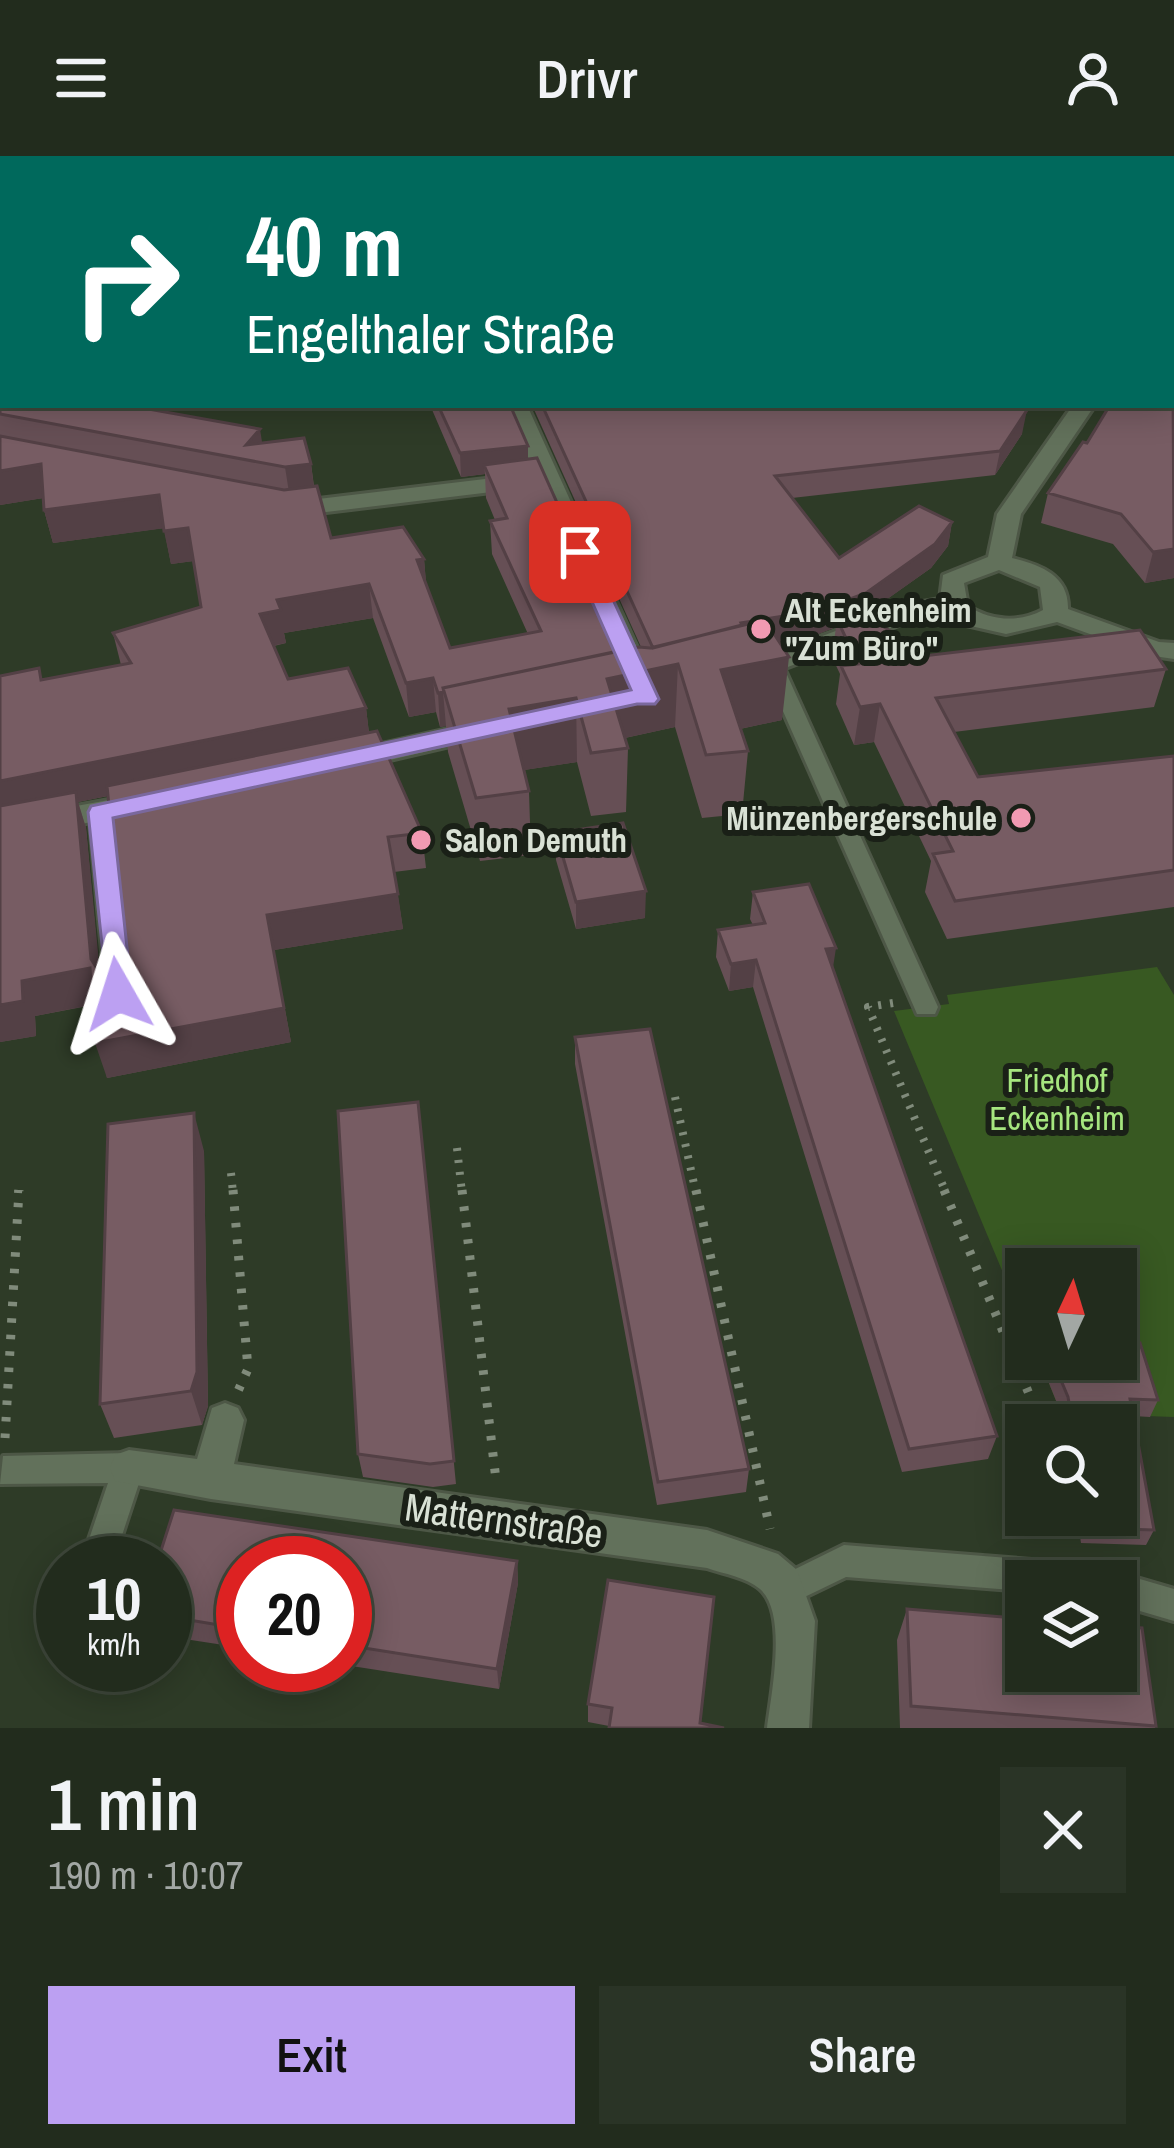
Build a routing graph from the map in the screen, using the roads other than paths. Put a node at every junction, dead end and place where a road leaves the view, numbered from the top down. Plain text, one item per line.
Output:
1 (517, 408) edge
2 (1090, 408) edge
3 (547, 478) junction
4 (268, 507) edge
5 (999, 563) junction
6 (954, 604) junction
7 (1055, 613) junction
8 (1174, 651) edge
9 (773, 666) junction
10 (731, 677) edge
11 (615, 701) edge
12 (526, 721) edge
13 (327, 765) edge
14 (168, 798) edge
15 (100, 812) junction
16 (0, 830) edge
17 (118, 994) edge
18 (924, 1003) road end
19 (225, 1420) road end
20 (129, 1468) junction
21 (3, 1471) road end
22 (211, 1481) junction
23 (106, 1536) edge
24 (1005, 1574) edge
25 (780, 1581) junction
26 (1137, 1594) edge
27 (1174, 1605) edge
28 (788, 1728) edge

1 - 3 street
2 - 5 street
3 - 4 street
3 - 11 street
5 - 6 street
5 - 7 street
6 - 7 street
6 - 9 street
7 - 8 street
9 - 10 street
9 - 18 lane
12 - 13 street
14 - 15 street
15 - 16 street
15 - 17 lane
19 - 22 street
20 - 21 lane
20 - 22 street, Matternstraße
20 - 23 lane
22 - 25 street, Matternstraße
24 - 25 lane
25 - 28 street
26 - 27 lane

